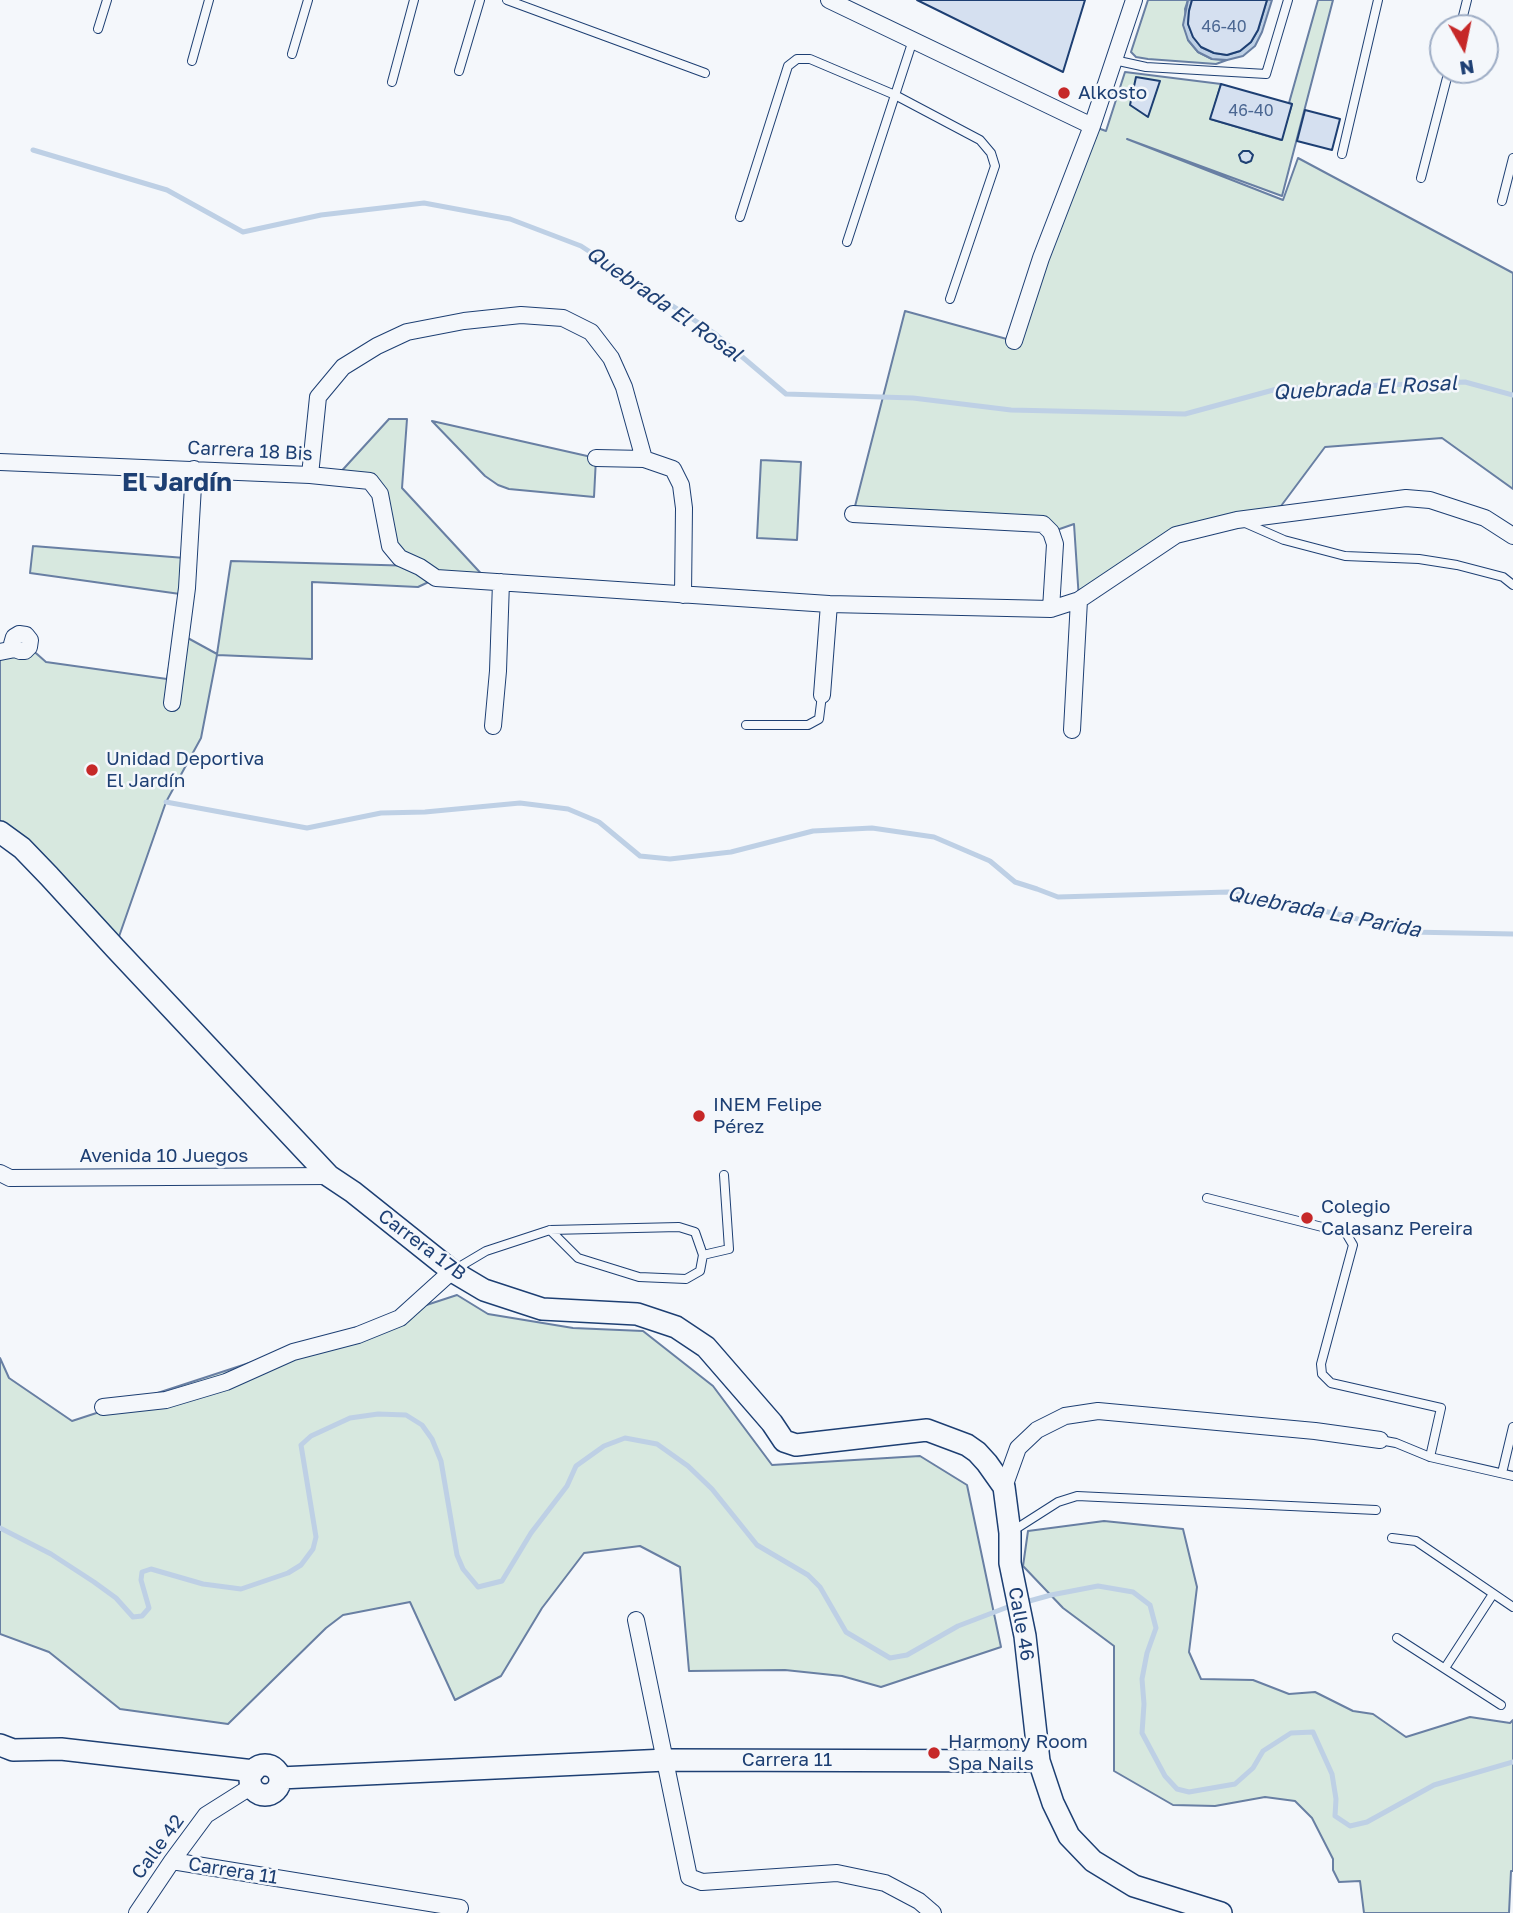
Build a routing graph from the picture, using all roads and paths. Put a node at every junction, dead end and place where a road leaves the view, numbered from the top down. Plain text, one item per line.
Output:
1 (107, 0) edge
2 (209, 0) edge
3 (308, 0) edge
4 (415, 0) edge
5 (481, 0) edge
6 (507, 0) edge
7 (829, 0) edge
8 (1134, 0) edge
9 (1288, 0) edge
10 (1378, 0) edge
11 (528, 3) edge
12 (98, 29) dead end
13 (914, 40) junction
14 (292, 54) dead end
15 (1114, 60) junction
16 (192, 61) dead end
17 (459, 71) dead end
18 (705, 72) dead end
19 (392, 82) dead end
20 (1445, 84) edge
21 (895, 95) junction
22 (1092, 126) junction
23 (1342, 154) dead end
24 (1513, 158) edge
25 (1421, 178) dead end
26 (1502, 201) dead end
27 (740, 217) dead end
28 (846, 242) dead end
29 (950, 299) dead end
30 (1014, 341) dead end
31 (596, 458) dead end
32 (644, 459) junction
33 (0, 462) edge
34 (194, 469) junction
35 (310, 475) junction
36 (853, 514) dead end
37 (1237, 520) junction
38 (1513, 536) edge
39 (501, 582) junction
40 (1513, 585) edge
41 (683, 595) junction
42 (1079, 600) junction
43 (829, 604) junction
44 (1051, 609) junction
45 (822, 695) joint
46 (172, 703) dead end
47 (746, 725) dead end
48 (493, 726) dead end
49 (1072, 730) dead end
50 (0, 832) edge
51 (0, 1173) edge
52 (329, 1175) junction
53 (724, 1175) dead end
54 (1207, 1198) dead end
55 (550, 1230) junction
56 (704, 1255) junction
57 (453, 1271) junction
58 (103, 1407) dead end
59 (1513, 1427) edge
60 (1380, 1440) joint
61 (1430, 1457) junction
62 (1502, 1473) junction
63 (1513, 1476) edge
64 (1003, 1487) junction
65 (1376, 1510) dead end
66 (1010, 1533) junction
67 (1392, 1538) dead end
68 (1493, 1594) junction
69 (1513, 1607) edge
70 (636, 1620) dead end
71 (1397, 1638) dead end
72 (1445, 1668) junction
73 (1501, 1704) dead end
74 (0, 1745) edge
75 (666, 1760) junction
76 (1039, 1761) junction
77 (253, 1778) junction
78 (172, 1861) junction
79 (460, 1908) dead end
80 (137, 1913) edge
81 (933, 1913) edge
82 (1221, 1913) edge

1 - 12 lane
2 - 16 lane
3 - 14 lane
4 - 19 lane
5 - 17 lane
6 - 11 lane
7 - 13 street
8 - 15 street
9 - 15 lane
10 - 23 lane
11 - 18 lane
13 - 21 lane
13 - 22 street
15 - 22 street
20 - 25 lane
21 - 27 lane
21 - 28 lane
21 - 29 lane
22 - 30 street
24 - 26 lane
31 - 32 street
32 - 35 street
32 - 41 street
33 - 34 street, Carrera 18 Bis
34 - 35 street, Carrera 18 Bis
34 - 46 street
35 - 39 street, Carrera 18 Bis
36 - 44 street
37 - 38 street
37 - 40 lane
37 - 42 street
39 - 41 street
39 - 48 street
41 - 43 street
42 - 44 street
42 - 49 street
43 - 44 street
43 - 45 street
45 - 47 lane
50 - 52 street, Carrera 17B
51 - 52 street, Avenida 10 Juegos
52 - 57 street, Carrera 17B
53 - 56 lane
54 - 61 lane
55 - 56 lane
55 - 56 lane
55 - 57 lane
57 - 58 street
57 - 64 street, Carrera 17B
59 - 62 lane
60 - 61 lane
60 - 64 street
61 - 62 lane
62 - 63 lane
64 - 66 street, Calle 46
65 - 66 lane
66 - 76 street, Calle 46
67 - 68 lane
68 - 69 lane
68 - 72 lane
70 - 75 street
71 - 72 lane
72 - 73 lane
74 - 77 street
75 - 76 street, Carrera 11
75 - 77 street, Carrera 11
75 - 81 street
76 - 82 street
77 - 78 street, Calle 42
78 - 79 street, Carrera 11
78 - 80 street, Calle 42

